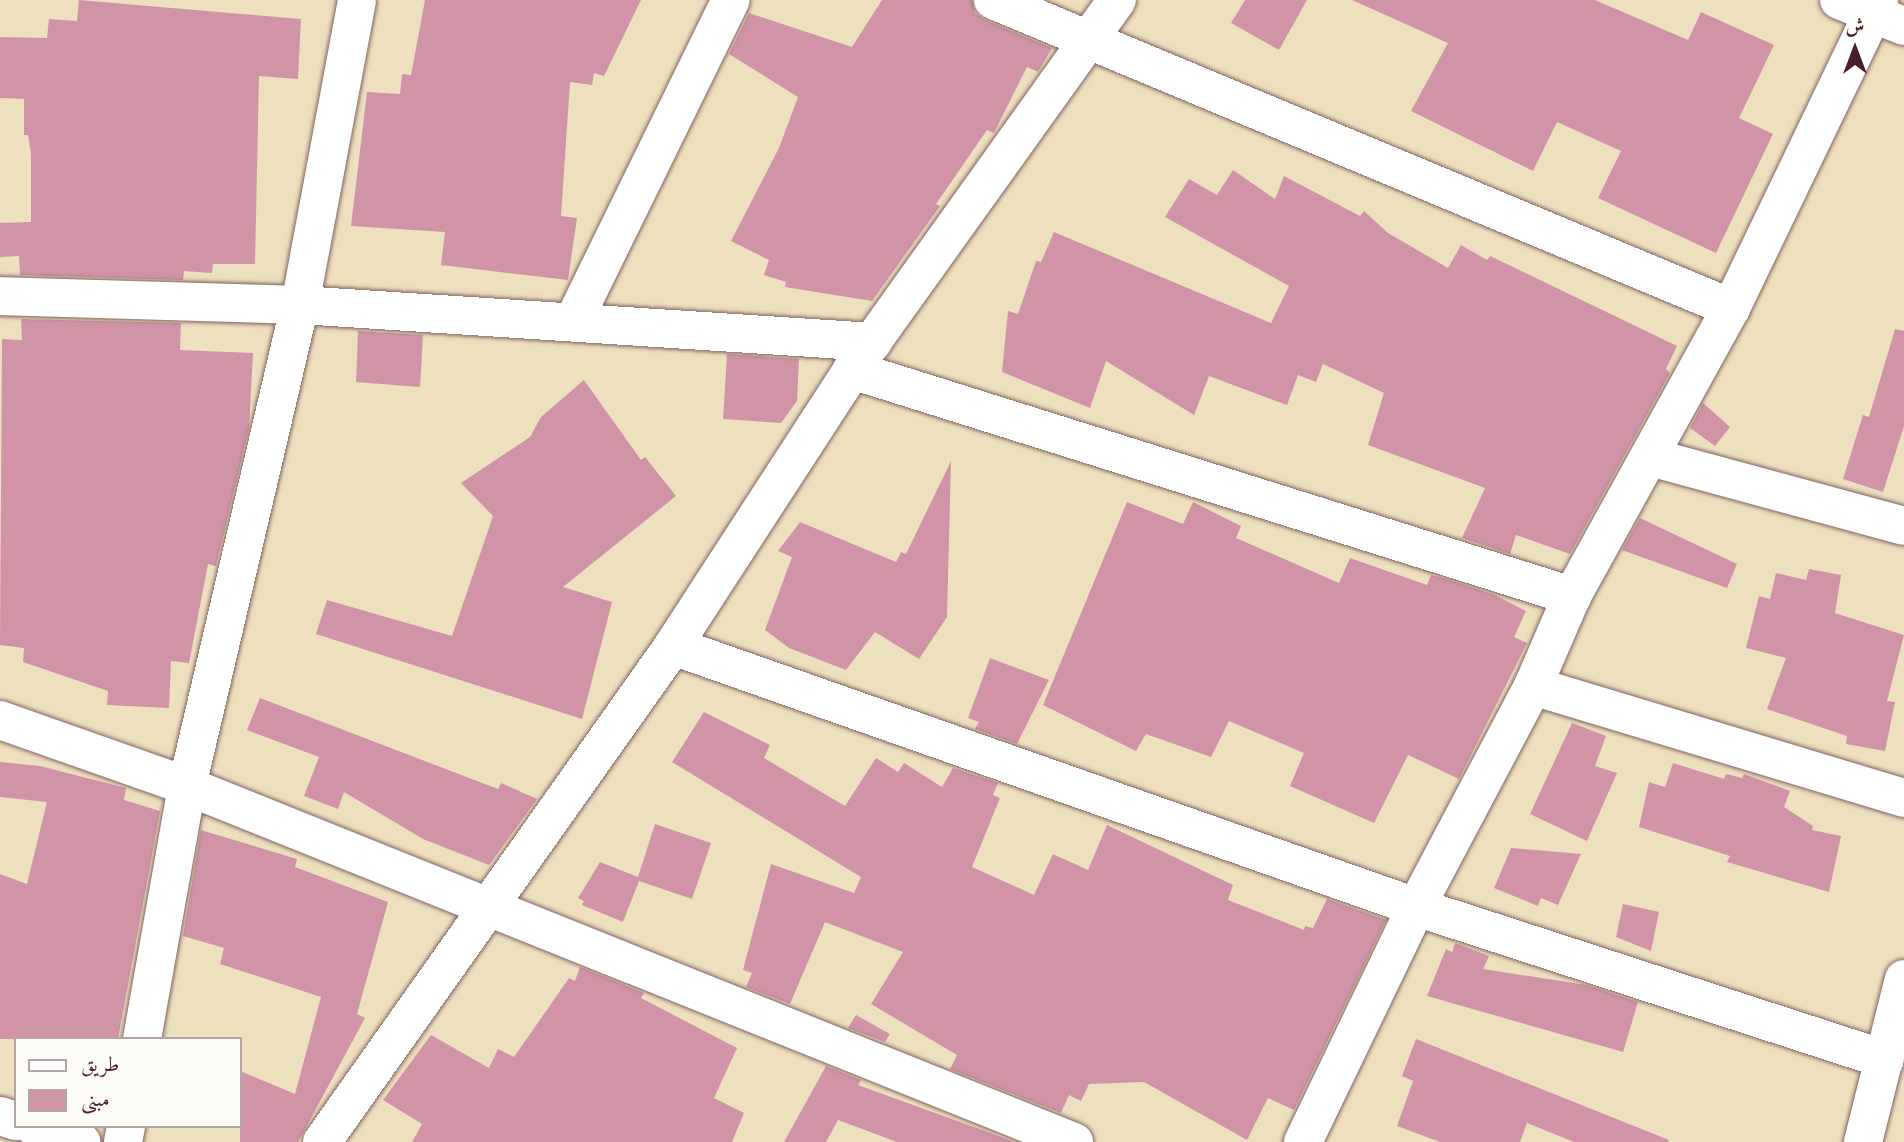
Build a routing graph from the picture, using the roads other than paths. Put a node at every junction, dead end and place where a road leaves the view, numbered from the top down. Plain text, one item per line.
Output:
1 (357, 0) edge
2 (731, 0) edge
3 (993, 0) edge
4 (1117, 0) edge
5 (1874, 10) edge
6 (1090, 44) junction
7 (0, 296) edge
8 (300, 305) junction
9 (1731, 309) junction
10 (574, 320) junction
11 (863, 356) junction
12 (1650, 457) junction
13 (1904, 526) edge
14 (1572, 596) junction
15 (673, 646) junction
16 (1533, 686) junction
17 (0, 720) edge
18 (187, 786) junction
19 (1904, 798) edge
20 (1416, 907) junction
21 (490, 910) junction
22 (1904, 979) edge
23 (142, 1037) edge
24 (1885, 1059) junction
25 (39, 1128) edge
26 (81, 1142) edge
27 (322, 1142) edge
28 (1074, 1142) edge
29 (1303, 1142) edge
30 (1863, 1142) edge

1 - 8 street
2 - 10 street
3 - 6 street
4 - 6 street
5 - 9 street
6 - 9 street
6 - 11 street
7 - 8 street
8 - 10 street
8 - 18 street
9 - 12 street
10 - 11 street
11 - 14 street
11 - 15 street
12 - 13 street
12 - 14 street
14 - 16 street
15 - 20 street
15 - 21 street
16 - 19 street
16 - 20 street
17 - 18 street
18 - 21 street
18 - 23 street
20 - 24 street
20 - 29 street
21 - 27 street
21 - 28 street
22 - 24 street
24 - 30 street
25 - 26 street

